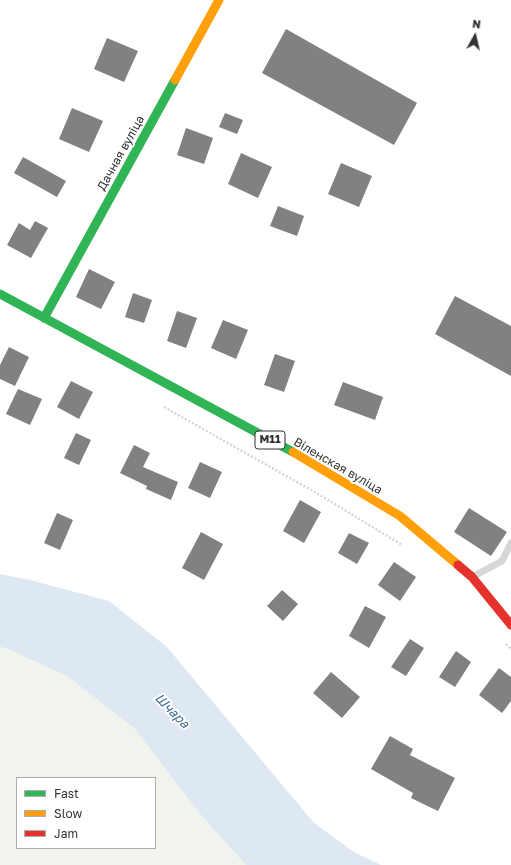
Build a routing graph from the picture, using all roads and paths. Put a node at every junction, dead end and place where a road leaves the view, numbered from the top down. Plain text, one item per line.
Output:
1 (219, 0) edge
2 (0, 294) edge
3 (44, 318) junction
4 (161, 405) dead end
5 (511, 543) edge
6 (408, 548) dead end
7 (472, 577) junction
8 (511, 625) edge
9 (506, 643) dead end
10 (511, 649) edge

1 - 3 main road, Дачная вуліца
2 - 3 main road, Віленская вуліца / М11
3 - 7 main road, Віленская вуліца / М11
4 - 6 path
5 - 7 lane
7 - 8 main road, Віленская вуліца / М11
9 - 10 path

